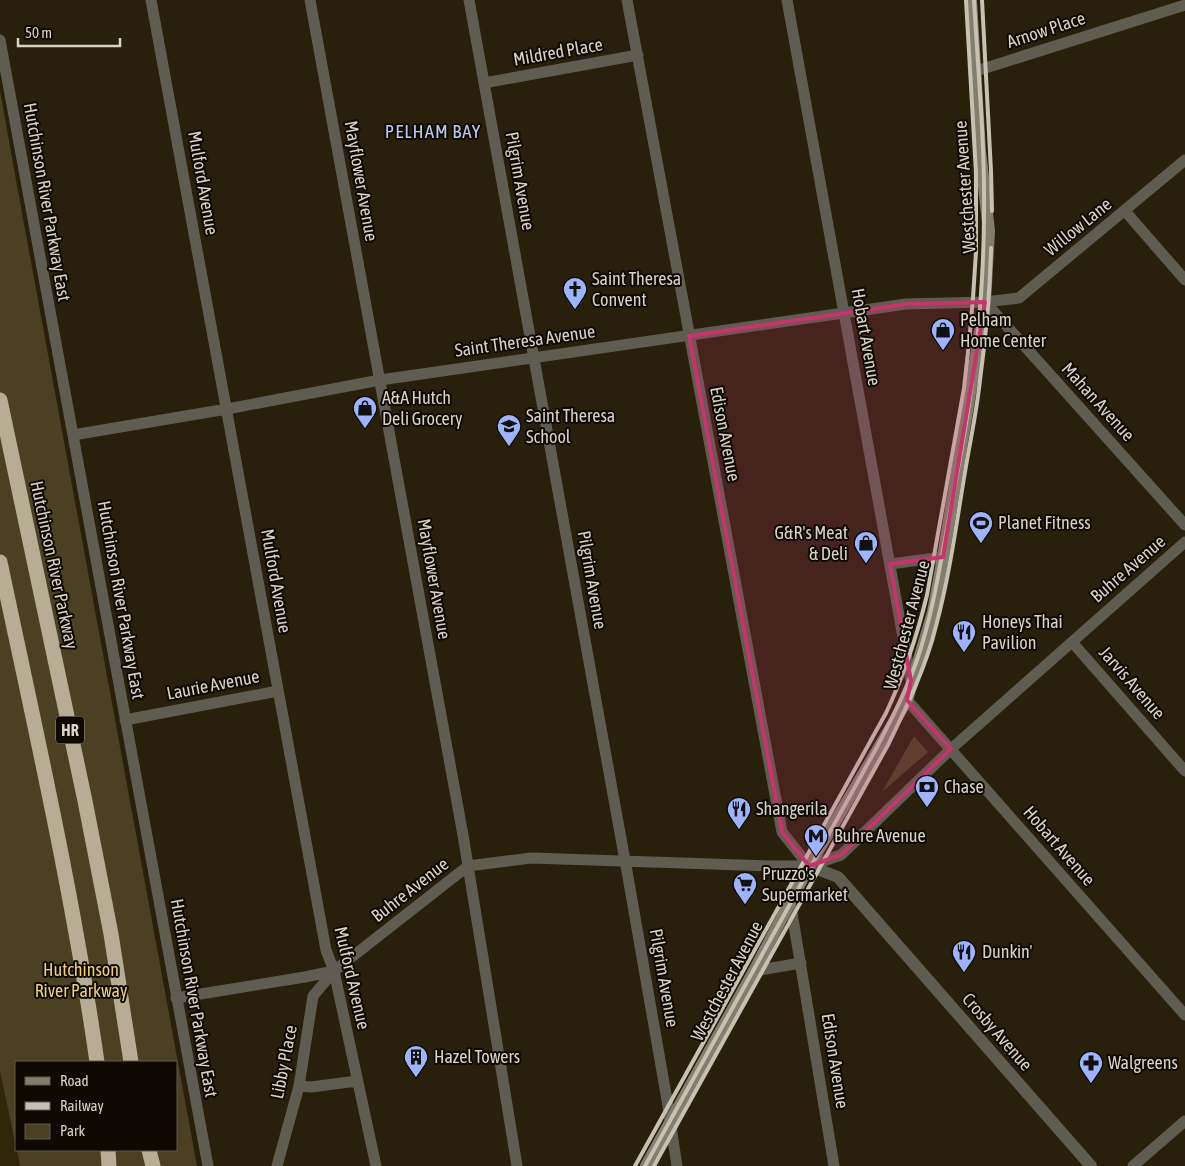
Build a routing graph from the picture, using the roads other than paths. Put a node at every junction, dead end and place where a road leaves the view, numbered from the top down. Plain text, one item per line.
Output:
1 (151, 0) edge
2 (310, 0) edge
3 (469, 0) edge
4 (628, 0) edge
5 (787, 0) edge
6 (971, 0) edge
7 (1185, 4) edge
8 (0, 40) edge
9 (638, 55) junction
10 (976, 71) junction
11 (484, 83) junction
12 (1185, 160) edge
13 (1125, 211) junction
14 (1185, 280) edge
15 (985, 302) junction
16 (844, 314) junction
17 (689, 336) junction
18 (534, 358) junction
19 (380, 380) junction
20 (0, 400) edge
21 (226, 408) junction
22 (72, 435) junction
23 (1185, 525) edge
24 (1185, 542) edge
25 (943, 557) junction
26 (0, 562) edge
27 (890, 564) junction
28 (1072, 642) junction
29 (912, 681) junction
30 (278, 691) junction
31 (907, 700) junction
32 (125, 720) junction
33 (951, 749) junction
34 (1185, 771) edge
35 (625, 861) junction
36 (468, 866) junction
37 (808, 866) junction
38 (790, 900) junction
39 (801, 963) junction
40 (334, 971) junction
41 (754, 971) junction
42 (176, 998) junction
43 (1185, 1015) edge
44 (97, 1061) edge
45 (130, 1061) edge
46 (358, 1081) junction
47 (299, 1086) junction
48 (1185, 1121) edge
49 (670, 1122) junction
50 (108, 1151) edge
51 (141, 1151) edge
52 (149, 1151) edge
53 (109, 1166) edge
54 (143, 1166) edge
55 (153, 1166) edge
56 (208, 1166) edge
57 (277, 1166) edge
58 (376, 1166) edge
59 (517, 1166) edge
60 (646, 1166) edge
61 (677, 1166) edge
62 (834, 1166) edge
63 (1091, 1166) edge
64 (1133, 1166) edge

1 - 21 street, Mulford Avenue
2 - 19 street, Mayflower Avenue
3 - 11 street, Pilgrim Avenue
4 - 9 street, Edison Avenue
5 - 16 street, Hobart Avenue
6 - 10 main road, Westchester Avenue
7 - 10 street, Arnow Place
8 - 22 street, Hutchinson River Parkway East
9 - 11 street, Mildred Place
9 - 17 street, Edison Avenue
10 - 15 main road, Westchester Avenue
11 - 18 street, Pilgrim Avenue
12 - 13 street, Willow Lane
13 - 14 street
13 - 15 street, Willow Lane
15 - 16 street, Saint Theresa Avenue
15 - 23 street, Mahan Avenue
15 - 25 main road, Westchester Avenue
16 - 17 street, Saint Theresa Avenue
16 - 27 street, Hobart Avenue
17 - 18 street, Saint Theresa Avenue
17 - 37 street, Edison Avenue
18 - 19 street, Saint Theresa Avenue
18 - 35 street, Pilgrim Avenue
19 - 21 street, Saint Theresa Avenue
19 - 36 street, Mayflower Avenue
20 - 45 highway, Hutchinson River Parkway / HR
21 - 22 street, Saint Theresa Avenue
21 - 30 street, Mulford Avenue
22 - 32 street, Hutchinson River Parkway East
24 - 28 street, Buhre Avenue
25 - 27 street
25 - 29 main road, Westchester Avenue
26 - 44 highway, HR
27 - 29 street, Hobart Avenue
28 - 33 street, Buhre Avenue
28 - 34 street, Jarvis Avenue
29 - 31 main road, Westchester Avenue
30 - 32 street, Laurie Avenue
30 - 40 street, Mulford Avenue
31 - 33 street, Hobart Avenue
31 - 37 main road, Westchester Avenue
32 - 42 street, Hutchinson River Parkway East
33 - 37 street, Buhre Avenue
33 - 43 street, Hobart Avenue
35 - 36 street, Buhre Avenue
35 - 37 street, Buhre Avenue
35 - 49 street, Pilgrim Avenue
36 - 40 street, Buhre Avenue
36 - 59 street, Mayflower Avenue
37 - 38 main road, Westchester Avenue
37 - 63 street, Crosby Avenue
38 - 39 street, Edison Avenue
38 - 41 main road, Westchester Avenue
39 - 41 street
39 - 62 street, Edison Avenue
40 - 42 street, Buhre Avenue
40 - 46 street, Mulford Avenue
40 - 47 street, Libby Place
41 - 49 main road, Westchester Avenue
42 - 56 street, Hutchinson River Parkway East
46 - 47 street
46 - 58 street, Mulford Avenue
47 - 57 street, Libby Place
48 - 64 street
49 - 60 main road, Westchester Avenue
49 - 61 street, Pilgrim Avenue
50 - 53 highway
51 - 54 highway
52 - 55 highway

